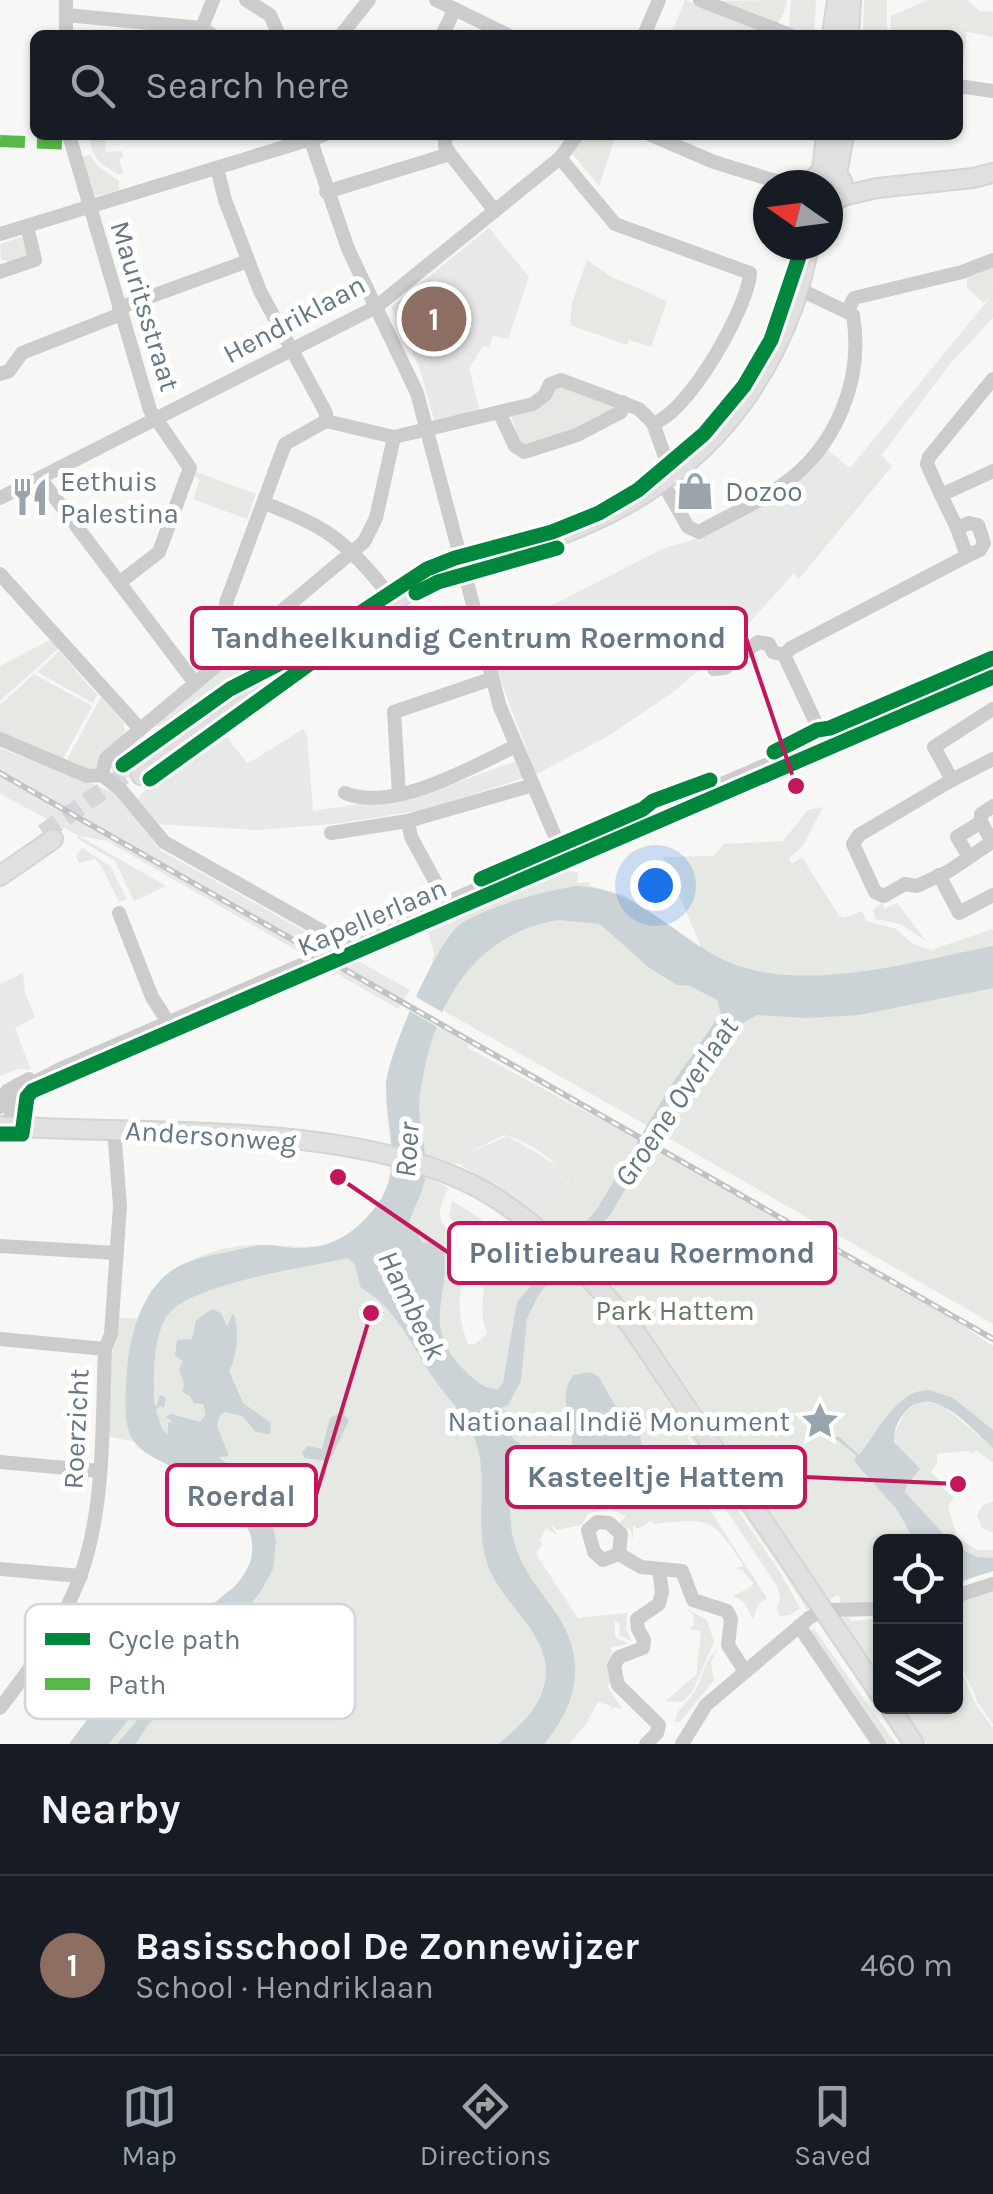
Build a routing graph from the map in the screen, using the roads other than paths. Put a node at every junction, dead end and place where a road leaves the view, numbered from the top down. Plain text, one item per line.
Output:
1 (213, 0) edge
2 (246, 0) edge
3 (369, 0) edge
4 (436, 0) edge
5 (659, 0) edge
6 (700, 0) edge
7 (837, 0) edge
8 (851, 0) edge
9 (66, 8) edge
10 (455, 9) junction
11 (201, 30) edge
12 (207, 30) edge
13 (277, 30) edge
14 (344, 30) edge
15 (444, 30) edge
16 (498, 30) edge
17 (646, 30) edge
18 (777, 30) edge
19 (833, 30) edge
20 (850, 30) edge
21 (963, 87) edge
22 (993, 91) edge
23 (70, 140) edge
24 (305, 140) edge
25 (315, 140) edge
26 (446, 140) edge
27 (573, 140) edge
28 (663, 140) edge
29 (826, 140) edge
30 (843, 140) edge
31 (450, 154) junction
32 (560, 158) junction
33 (217, 168) junction
34 (828, 170) edge
35 (834, 170) edge
36 (753, 174) edge
37 (993, 174) edge
38 (843, 189) edge
39 (326, 192) junction
40 (88, 205) junction
41 (495, 211) junction
42 (27, 226) junction
43 (0, 234) edge
44 (805, 260) edge
45 (813, 260) edge
46 (993, 260) edge
47 (248, 261) junction
48 (0, 272) edge
49 (800, 290) junction
50 (376, 307) junction
51 (848, 310) junction
52 (120, 311) junction
53 (291, 349) junction
54 (0, 374) edge
55 (993, 379) edge
56 (623, 402) junction
57 (499, 412) junction
58 (155, 420) junction
59 (326, 421) junction
60 (653, 423) junction
61 (428, 430) junction
62 (394, 437) junction
63 (664, 454) dead end
64 (993, 470) edge
65 (40, 478) junction
66 (663, 484) junction
67 (1, 495) edge
68 (941, 495) junction
69 (264, 502) junction
70 (957, 528) junction
71 (354, 552) junction
72 (967, 556) junction
73 (461, 566) junction
74 (0, 574) edge
75 (119, 583) junction
76 (382, 586) dead end
77 (248, 638) junction
78 (784, 655) junction
79 (993, 667) edge
80 (714, 670) dead end
81 (491, 680) junction
82 (195, 683) junction
83 (993, 709) edge
84 (140, 729) junction
85 (0, 738) edge
86 (824, 740) junction
87 (516, 746) junction
88 (993, 760) edge
89 (136, 772) tunnel mouth
90 (102, 774) junction
91 (952, 780) junction
92 (532, 784) junction
93 (345, 793) dead end
94 (399, 794) junction
95 (993, 806) edge
96 (408, 821) junction
97 (981, 822) junction
98 (331, 832) dead end
99 (563, 854) junction
100 (969, 857) junction
101 (0, 863) edge
102 (939, 875) junction
103 (0, 876) edge
104 (993, 895) edge
105 (447, 902) junction
106 (118, 914) dead end
107 (342, 947) junction
108 (168, 1022) junction
109 (58, 1070) junction
110 (3, 1118) edge
111 (114, 1129) junction
112 (0, 1246) edge
113 (116, 1253) junction
114 (0, 1339) edge
115 (105, 1348) junction
116 (0, 1462) edge
117 (99, 1470) junction
118 (620, 1554) dead end
119 (0, 1568) edge
120 (658, 1570) junction
121 (81, 1576) junction
122 (993, 1584) edge
123 (963, 1594) edge
124 (68, 1604) edge
125 (873, 1608) edge
126 (823, 1610) junction
127 (799, 1626) junction
128 (744, 1670) junction
129 (25, 1671) edge
130 (873, 1684) edge
131 (0, 1708) edge
132 (894, 1714) edge
133 (646, 1744) edge
134 (682, 1744) edge
135 (878, 1744) edge
136 (914, 1744) edge

1 - 12 street
2 - 13 street
3 - 14 street
4 - 10 street
5 - 17 street
6 - 18 street
7 - 19 main road
8 - 20 main road
9 - 11 street
10 - 15 street
10 - 16 street
21 - 22 street
23 - 40 street, Mauritsstraat
24 - 33 street
25 - 39 street
26 - 31 street
27 - 32 street, Hendriklaan
28 - 36 street
29 - 34 main road
30 - 35 main road
31 - 39 street
31 - 41 street
32 - 41 street, Hendriklaan
32 - 60 street
33 - 40 street
33 - 47 street
37 - 38 main road
39 - 50 street
40 - 42 street
40 - 52 street, Mauritsstraat
41 - 50 street, Hendriklaan
42 - 43 street
42 - 48 street
44 - 49 main road
45 - 49 main road
46 - 51 street
47 - 52 street
47 - 53 street
49 - 51 street
49 - 66 main road
50 - 53 street, Hendriklaan
50 - 61 street
51 - 66 street
52 - 54 street
52 - 58 street, Mauritsstraat
53 - 58 street, Hendriklaan
53 - 59 street
55 - 68 street
56 - 57 street
56 - 57 street
56 - 60 street
57 - 61 street
58 - 65 street, Hendriklaan
58 - 75 street, Mauritsstraat
59 - 62 street
59 - 69 street
60 - 63 street
61 - 62 street
61 - 73 street
62 - 71 street
64 - 68 street
65 - 67 street, Hendriklaan
65 - 75 street
66 - 73 main road
68 - 70 street
69 - 71 street
69 - 77 street
70 - 72 street
70 - 72 street
71 - 76 street
71 - 77 street
72 - 78 street
73 - 81 street
73 - 89 main road
74 - 84 street
75 - 82 street
77 - 82 street
78 - 80 street
78 - 86 street
79 - 86 street, Kapellerlaan
81 - 87 street
81 - 94 street
82 - 84 street
83 - 91 street
84 - 90 street
85 - 90 street
86 - 99 street, Kapellerlaan
87 - 92 street
87 - 94 street
88 - 91 street
90 - 107 street
91 - 102 street
92 - 96 street
92 - 99 street
93 - 94 street
95 - 97 street
96 - 98 street
96 - 105 street
97 - 100 street
97 - 100 street
99 - 105 street, Kapellerlaan
100 - 102 street
101 - 103 main road
102 - 104 street
105 - 107 street, Kapellerlaan
106 - 108 street
107 - 108 street, Kapellerlaan
108 - 109 street, Kapellerlaan
109 - 110 street, Kapellerlaan
109 - 110 street, Kapellerlaan
110 - 111 main road, Andersonweg
111 - 113 street, Roerzicht
111 - 126 main road, Andersonweg
112 - 113 street
113 - 115 street, Roerzicht
114 - 115 street
115 - 117 street, Roerzicht
116 - 117 street
117 - 121 street, Roerzicht
118 - 120 street
119 - 121 street
120 - 128 street
120 - 133 street
121 - 124 street, Roerzicht
122 - 123 street
125 - 126 street
126 - 127 street
126 - 130 main road, Andersonweg
127 - 128 street
127 - 135 street
128 - 134 street
129 - 131 street, Roerzicht
132 - 136 main road

